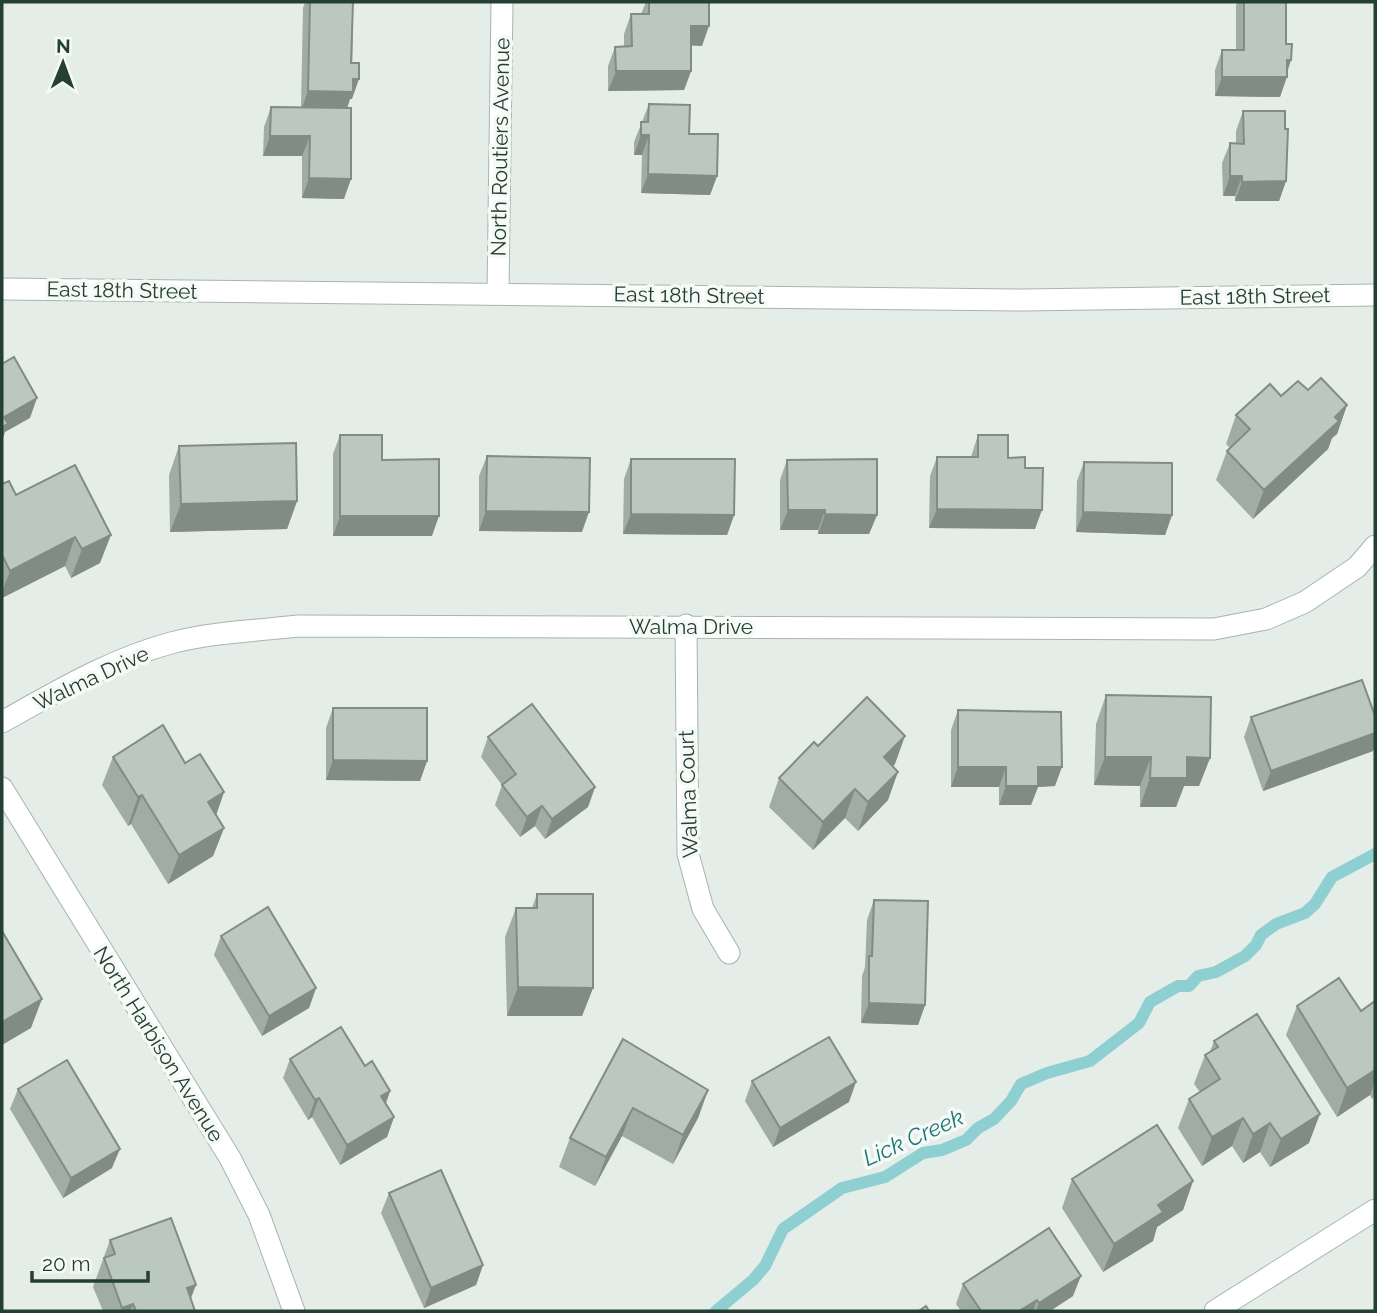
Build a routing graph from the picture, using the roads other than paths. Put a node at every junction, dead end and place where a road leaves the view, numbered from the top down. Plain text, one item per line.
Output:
1 (502, 2) edge
2 (2, 289) edge
3 (498, 293) junction
4 (1375, 295) edge
5 (1375, 547) edge
6 (686, 625) junction
7 (2, 722) edge
8 (2, 788) edge
9 (729, 953) dead end
10 (1375, 1210) edge
11 (294, 1311) edge
12 (1215, 1311) edge

1 - 3 street, North Routiers Avenue
2 - 3 street, East 18th Street
3 - 4 street, East 18th Street
5 - 6 street, Walma Drive
6 - 7 street, Walma Drive
6 - 9 street, Walma Court
8 - 11 street, North Harbison Avenue
10 - 12 street

